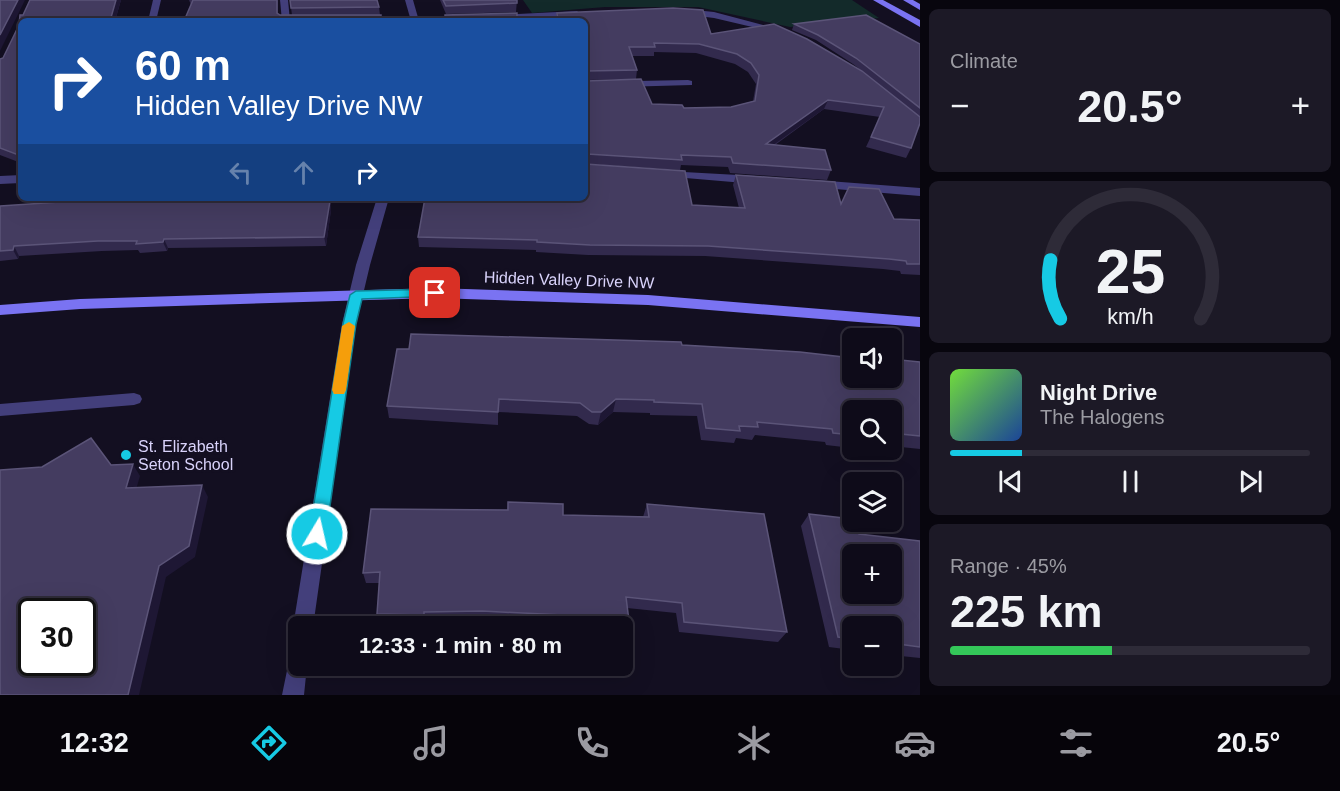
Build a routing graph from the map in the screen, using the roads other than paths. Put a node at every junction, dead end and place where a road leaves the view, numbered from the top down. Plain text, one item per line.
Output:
1 (157, 0) edge
2 (284, 0) edge
3 (410, 0) edge
4 (877, 0) edge
5 (907, 0) edge
6 (920, 7) edge
7 (672, 11) edge
8 (584, 14) edge
9 (153, 18) edge
10 (286, 18) edge
11 (414, 18) edge
12 (485, 18) edge
13 (920, 24) edge
14 (791, 36) edge
15 (688, 83) dead end
16 (588, 85) edge
17 (656, 173) edge
18 (18, 179) edge
19 (0, 180) edge
20 (770, 181) edge
21 (804, 183) edge
22 (920, 192) edge
23 (382, 201) edge
24 (356, 295) junction
25 (0, 310) edge
26 (920, 322) edge
27 (134, 399) dead end
28 (0, 410) edge
29 (305, 616) edge
30 (295, 676) edge
31 (292, 695) edge

1 - 9 street
2 - 10 street
3 - 11 street
4 - 13 street
5 - 6 street
7 - 14 street
8 - 12 street
15 - 16 street
17 - 20 street
18 - 19 street
21 - 22 street
23 - 24 street
24 - 25 street, Hidden Valley Drive NW
24 - 26 street, Hidden Valley Drive NW
24 - 29 street
27 - 28 street
30 - 31 street

